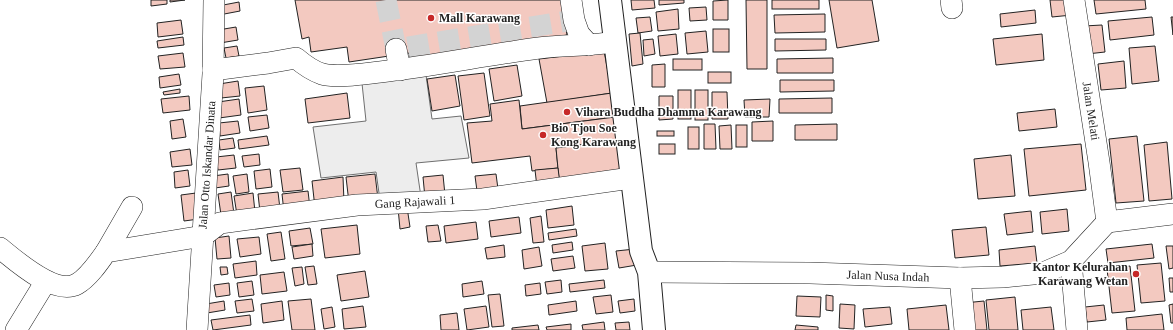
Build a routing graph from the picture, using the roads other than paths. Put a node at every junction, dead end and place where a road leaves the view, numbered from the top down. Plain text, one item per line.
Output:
1 (214, 0) edge
2 (571, 0) edge
3 (610, 0) edge
4 (620, 0) edge
5 (1074, 0) edge
6 (601, 44) junction
7 (396, 50) dead end
8 (213, 70) junction
9 (400, 70) junction
10 (631, 178) junction
11 (132, 207) dead end
12 (1173, 214) edge
13 (1107, 222) junction
14 (202, 236) junction
15 (0, 248) edge
16 (106, 252) junction
17 (1070, 261) junction
18 (649, 272) junction
19 (960, 278) junction
20 (46, 281) junction
21 (16, 330) edge
22 (197, 330) edge
23 (654, 330) edge
24 (965, 330) edge
25 (1077, 330) edge

1 - 8 street, Jalan Otto Iskandar Dinata
2 - 6 street
3 - 6 main road
4 - 18 main road
5 - 13 street, Jalan Melati
6 - 9 street
6 - 10 main road
7 - 9 street
8 - 9 street
8 - 14 street, Jalan Otto Iskandar Dinata
10 - 14 street, Gang Rajawali 1
10 - 18 main road
11 - 16 street
12 - 13 street
13 - 17 street, Jalan Nusa Indah
14 - 16 street
14 - 22 street, Jalan Otto Iskandar Dinata
15 - 20 street
16 - 20 street
17 - 19 street, Jalan Nusa Indah
17 - 25 street
18 - 19 street, Jalan Nusa Indah
18 - 23 main road
19 - 24 street
20 - 21 street

